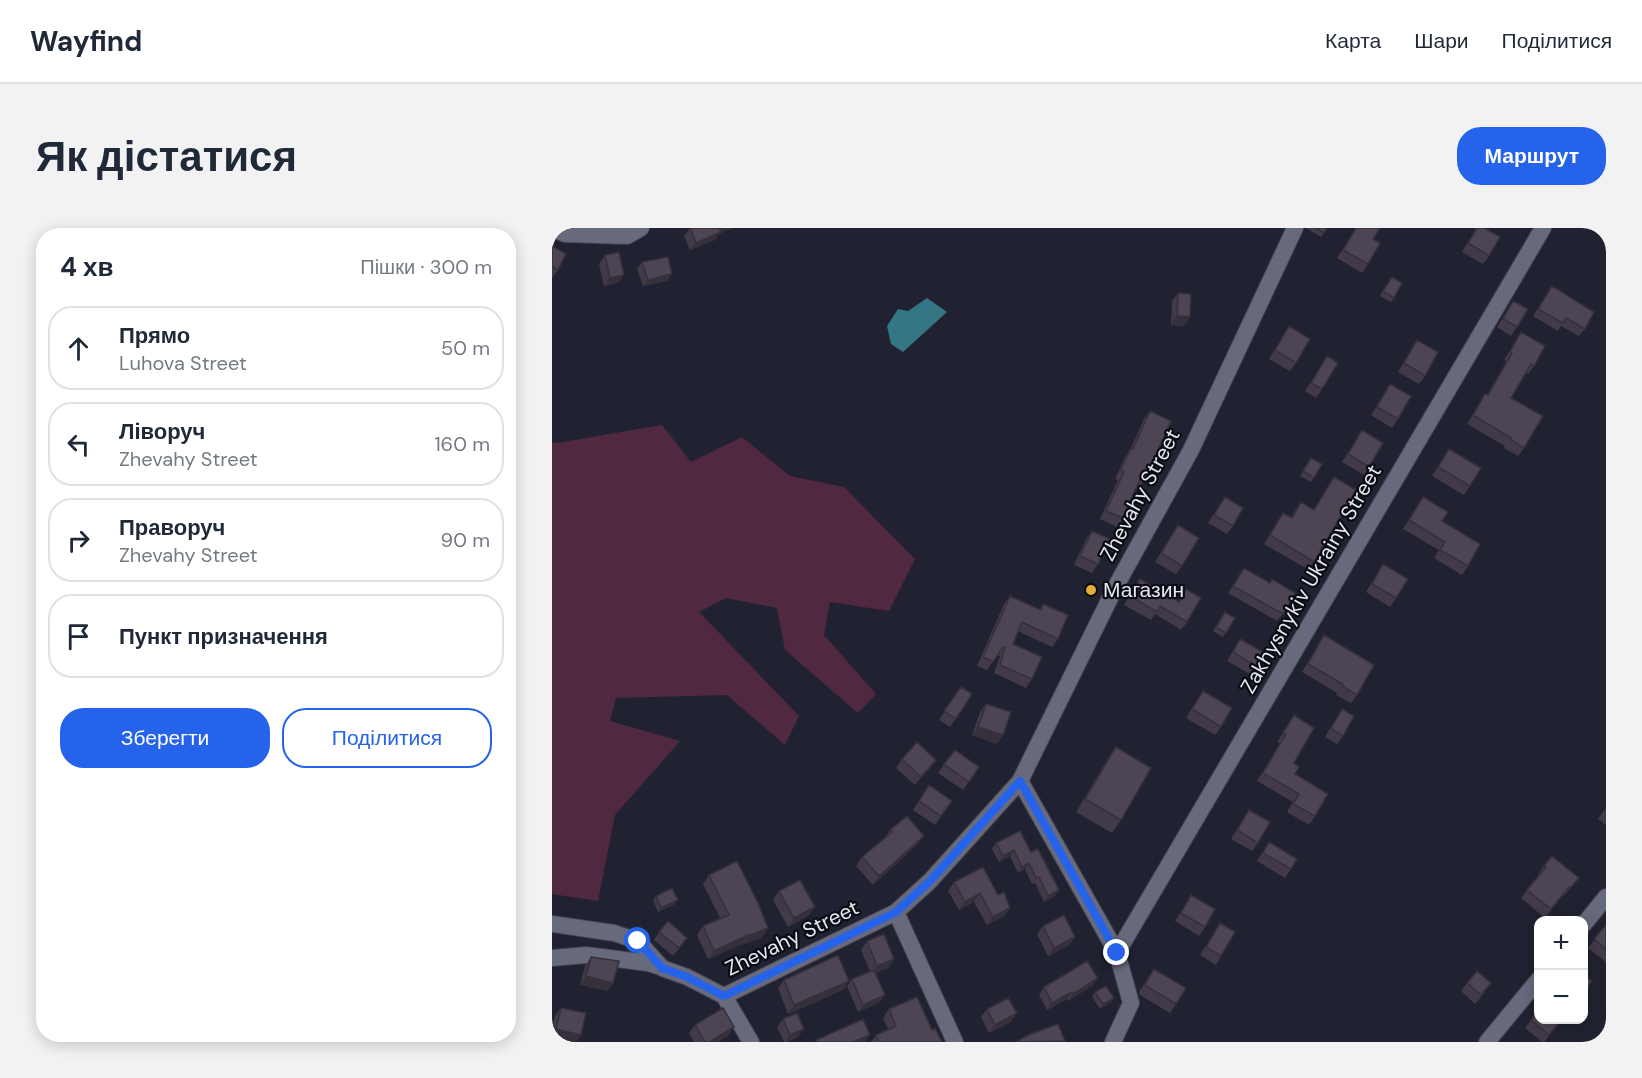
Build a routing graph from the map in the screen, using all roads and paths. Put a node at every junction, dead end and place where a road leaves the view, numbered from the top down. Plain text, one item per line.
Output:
1 (553, 228) edge
2 (641, 228) edge
3 (1295, 228) edge
4 (1543, 228) edge
5 (1020, 781) junction
6 (1606, 897) edge
7 (896, 912) junction
8 (1588, 919) edge
9 (552, 924) edge
10 (1117, 953) junction
11 (552, 958) edge
12 (662, 968) junction
13 (1534, 985) edge
14 (724, 996) junction
15 (751, 1042) edge
16 (955, 1042) edge
17 (1113, 1042) edge
18 (1487, 1042) edge

1 - 2 street
3 - 5 street, Zhevahy Street
4 - 10 street, Zakhysnykiv Ukrainy Street
5 - 7 street, Zhevahy Street
5 - 10 street
6 - 8 street
7 - 14 street, Zhevahy Street
7 - 16 street
9 - 12 street
10 - 17 street
11 - 12 street
12 - 14 street
13 - 18 street
14 - 15 street, Zhevahy Street

